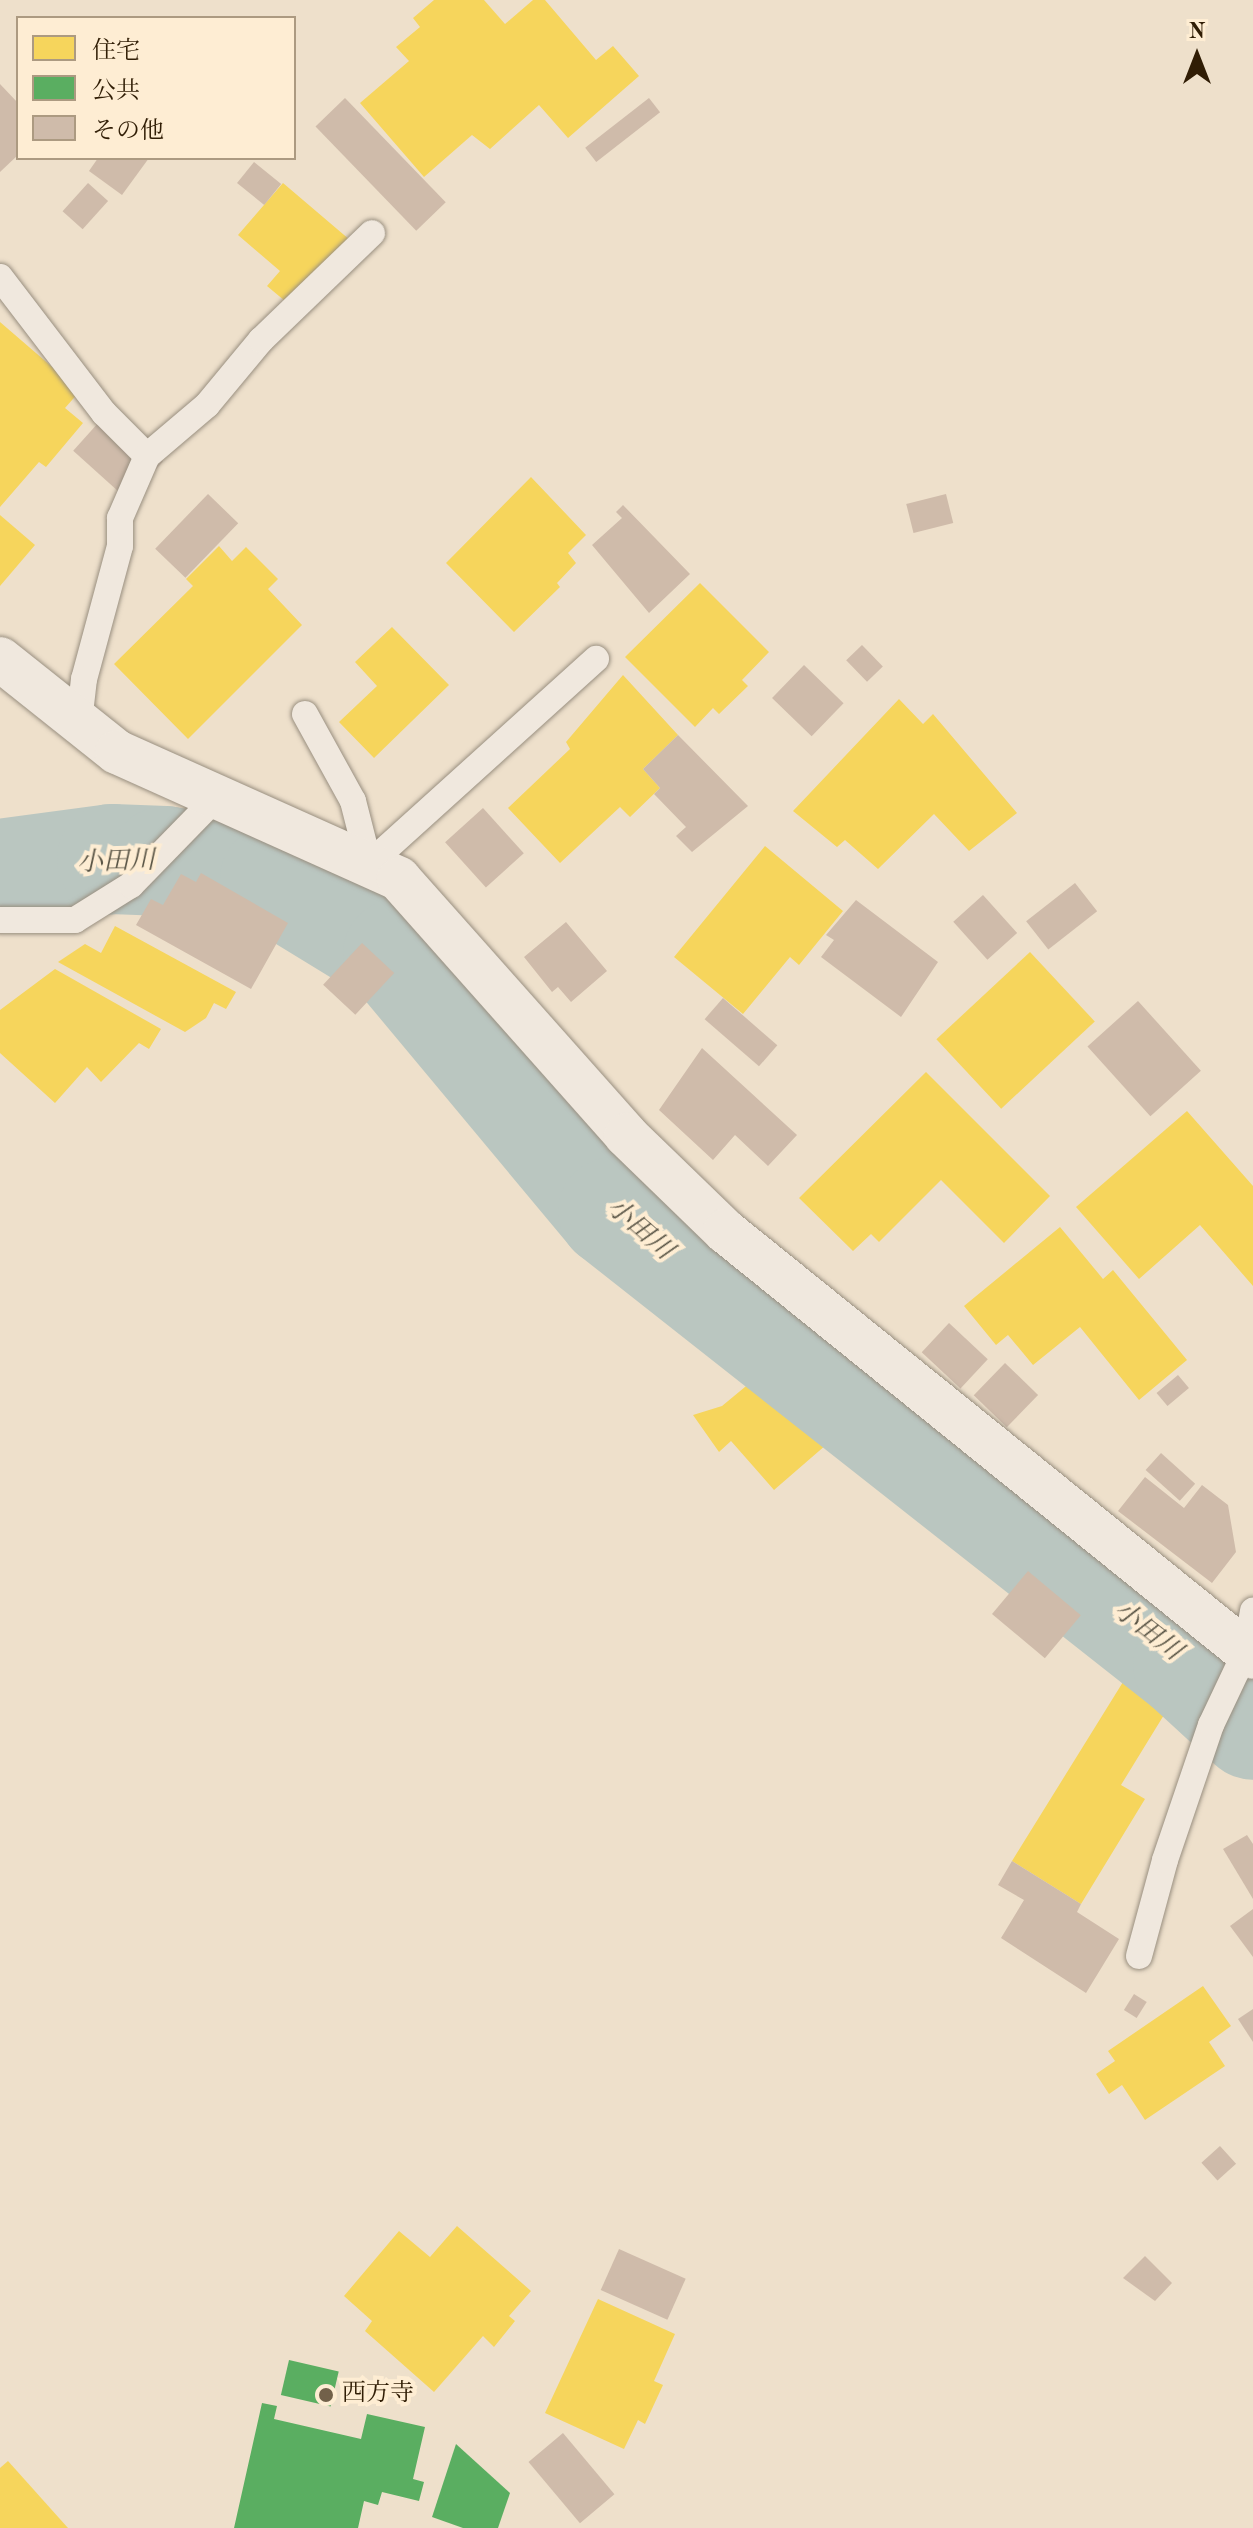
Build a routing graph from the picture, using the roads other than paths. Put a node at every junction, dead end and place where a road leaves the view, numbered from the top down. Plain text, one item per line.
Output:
1 (372, 233) dead end
2 (0, 277) edge
3 (147, 456) junction
4 (0, 659) edge
5 (596, 659) dead end
6 (305, 714) dead end
7 (79, 722) junction
8 (202, 812) junction
9 (369, 864) junction
10 (0, 920) edge
11 (1248, 1646) edge
12 (1139, 1956) dead end

1 - 3 lane
2 - 3 lane
3 - 7 lane
4 - 7 street
5 - 9 lane
6 - 9 lane
7 - 8 street
8 - 9 street
8 - 10 lane
9 - 11 street
11 - 12 lane

